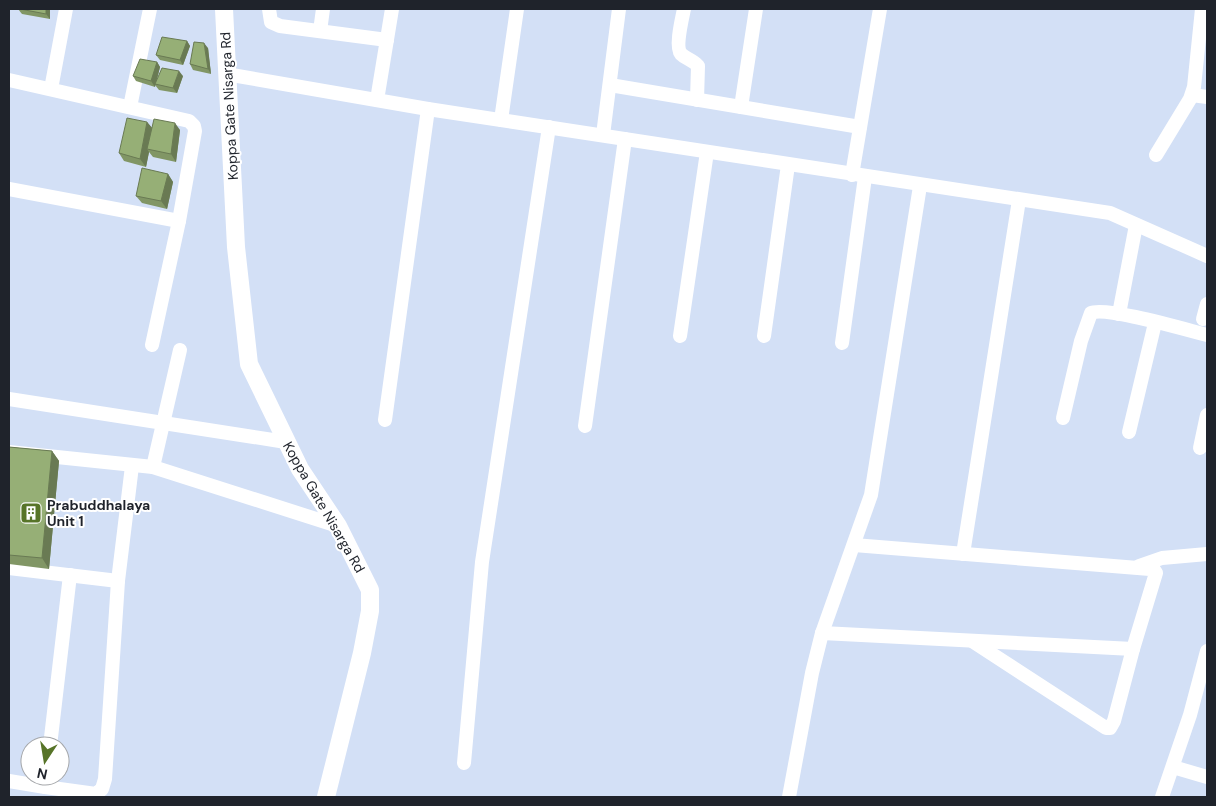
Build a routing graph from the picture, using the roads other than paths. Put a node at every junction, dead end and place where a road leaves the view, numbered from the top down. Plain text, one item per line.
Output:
1 (66, 9) edge
2 (150, 9) edge
3 (224, 9) edge
4 (269, 9) edge
5 (323, 9) edge
6 (392, 9) edge
7 (517, 9) edge
8 (620, 9) edge
9 (684, 9) edge
10 (756, 9) edge
11 (880, 9) edge
12 (1202, 9) edge
13 (320, 31) junction
14 (387, 40) junction
15 (226, 74) junction
16 (9, 80) edge
17 (610, 86) junction
18 (51, 89) junction
19 (1192, 94) junction
20 (1207, 97) edge
21 (377, 100) junction
22 (697, 100) junction
23 (130, 107) junction
24 (741, 107) junction
25 (428, 109) junction
26 (501, 120) junction
27 (550, 127) junction
28 (860, 127) junction
29 (603, 135) junction
30 (625, 139) junction
31 (708, 152) junction
32 (1156, 155) dead end
33 (788, 165) junction
34 (859, 176) junction
35 (920, 186) junction
36 (9, 189) edge
37 (1018, 200) junction
38 (179, 221) junction
39 (1136, 224) junction
40 (1207, 256) edge
41 (1207, 304) edge
42 (1119, 314) junction
43 (1204, 319) dead end
44 (1155, 323) junction
45 (1207, 335) edge
46 (680, 336) dead end
47 (764, 336) dead end
48 (842, 343) dead end
49 (152, 345) dead end
50 (180, 350) dead end
51 (9, 399) edge
52 (1207, 415) edge
53 (1063, 418) dead end
54 (385, 420) dead end
55 (163, 424) junction
56 (585, 426) dead end
57 (1129, 432) dead end
58 (286, 442) junction
59 (1200, 448) dead end
60 (9, 452) edge
61 (132, 466) junction
62 (153, 467) junction
63 (338, 526) junction
64 (854, 545) junction
65 (963, 554) junction
66 (1207, 554) edge
67 (9, 568) edge
68 (1134, 568) junction
69 (70, 575) junction
70 (118, 581) junction
71 (822, 633) junction
72 (971, 641) junction
73 (1133, 649) junction
74 (1207, 651) edge
75 (51, 736) edge
76 (464, 763) dead end
77 (1173, 767) junction
78 (1207, 777) edge
79 (63, 786) edge
80 (326, 797) edge
81 (789, 797) edge
82 (1162, 797) edge

1 - 18 street
2 - 23 street
3 - 15 street, Koppa Gate Nisarga Rd
4 - 13 street
5 - 13 street
6 - 14 street
7 - 26 street
8 - 17 street
9 - 22 street
10 - 24 street
11 - 28 street
12 - 19 street
13 - 14 street
14 - 21 street
15 - 21 street
15 - 58 street, Koppa Gate Nisarga Rd
16 - 18 street
17 - 22 street
17 - 29 street
18 - 23 street
19 - 20 street
19 - 32 street
21 - 25 street
22 - 24 street
23 - 38 street
24 - 28 street
25 - 26 street
25 - 54 street
26 - 27 street
27 - 29 street
27 - 76 street
28 - 34 street
29 - 30 street
30 - 31 street
30 - 56 street
31 - 33 street
31 - 46 street
33 - 34 street
33 - 47 street
34 - 35 street
34 - 48 street
35 - 37 street
35 - 64 street
36 - 38 street
37 - 39 street
37 - 65 street
38 - 49 street
39 - 40 street
39 - 42 street
41 - 43 street
42 - 44 street
42 - 53 street
44 - 45 street
44 - 57 street
50 - 55 street
51 - 55 street
52 - 59 street
55 - 58 street
55 - 62 street
58 - 63 street, Koppa Gate Nisarga Rd
60 - 61 street
61 - 62 street
61 - 70 street
62 - 63 street
63 - 80 street, Koppa Gate Nisarga Rd
64 - 65 street
64 - 71 street
65 - 68 street
66 - 68 street
67 - 69 street
68 - 73 street
69 - 70 street
69 - 75 street
70 - 79 street
71 - 72 street
71 - 81 street
72 - 73 street
72 - 73 street
74 - 77 street
77 - 78 street
77 - 82 street

